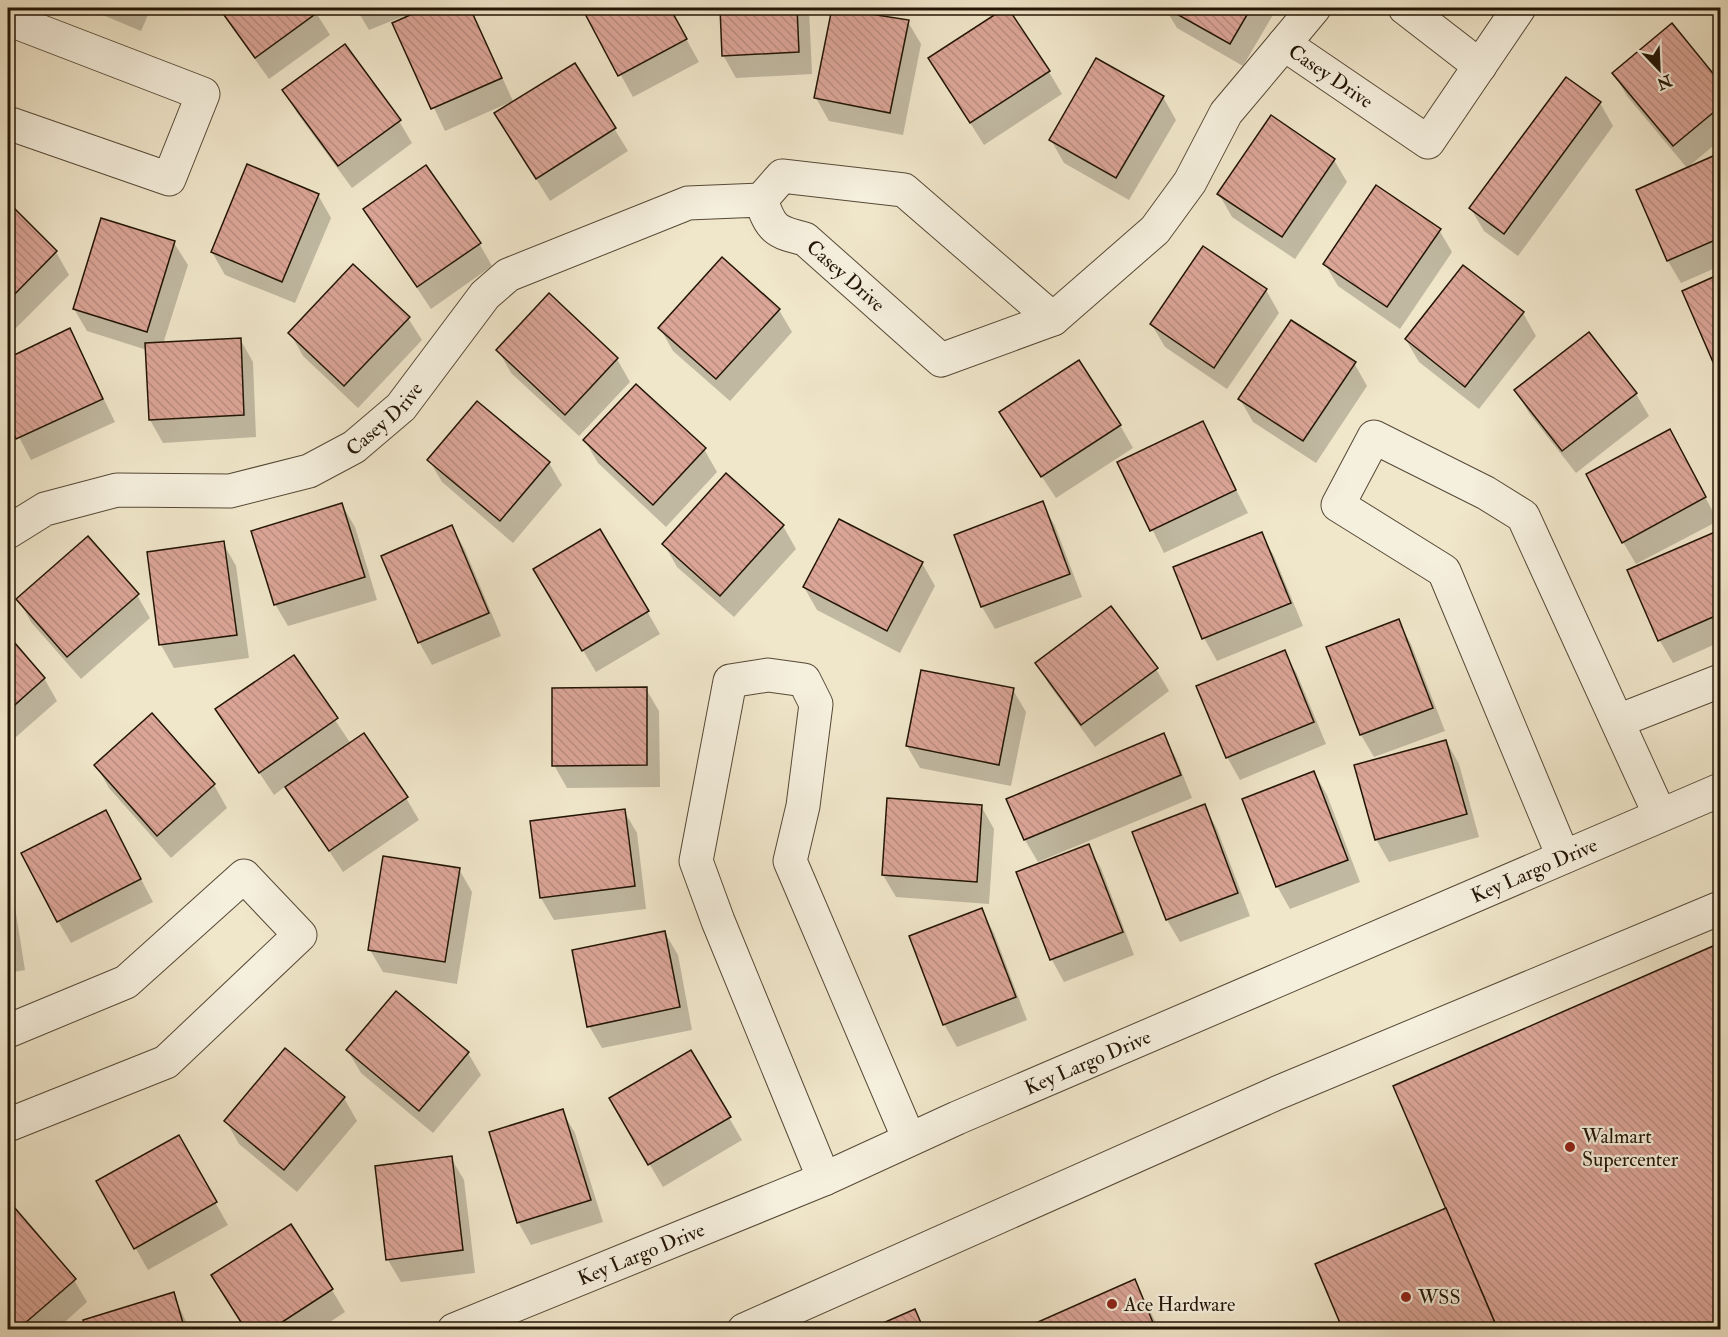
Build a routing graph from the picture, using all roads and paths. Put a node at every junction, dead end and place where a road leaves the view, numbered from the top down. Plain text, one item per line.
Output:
1 (1314, 8) edge
2 (1405, 8) edge
3 (1519, 8) edge
4 (8, 19) edge
5 (1284, 44) junction
6 (1480, 66) junction
7 (8, 123) edge
8 (761, 200) junction
9 (1053, 319) junction
10 (8, 532) edge
11 (1720, 681) edge
12 (1618, 722) junction
13 (1720, 790) edge
14 (1660, 815) junction
15 (1563, 856) junction
16 (1720, 908) edge
17 (8, 1031) edge
18 (8, 1125) edge
19 (909, 1139) junction
20 (824, 1179) junction
21 (454, 1329) edge
22 (744, 1329) edge

1 - 5 street
2 - 6 street
3 - 6 street, Casey Drive
4 - 7 street
5 - 6 street, Casey Drive
5 - 9 street, Casey Drive
8 - 9 street
8 - 9 street, Casey Drive
8 - 10 street, Casey Drive
11 - 12 street
12 - 14 street
12 - 15 street
13 - 14 street, Key Largo Drive
14 - 15 street, Key Largo Drive
15 - 19 street, Key Largo Drive
16 - 22 street
17 - 18 street
19 - 20 street, Key Largo Drive
19 - 20 street
20 - 21 street, Key Largo Drive

